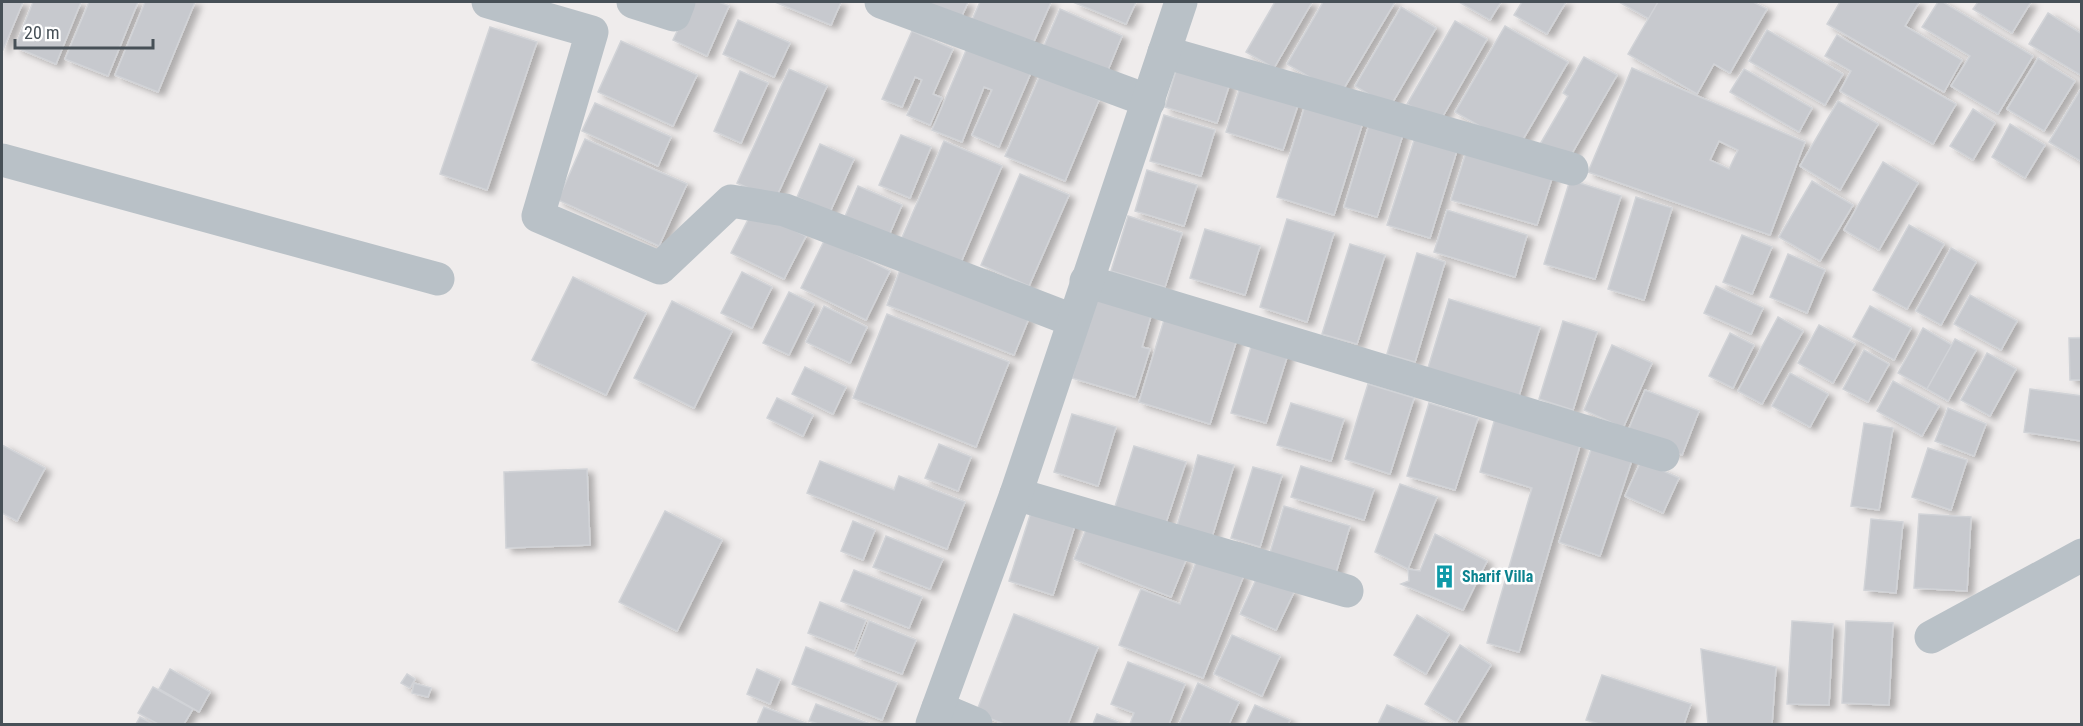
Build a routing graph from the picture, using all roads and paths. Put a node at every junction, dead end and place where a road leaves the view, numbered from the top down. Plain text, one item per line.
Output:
1 (488, 2) edge
2 (632, 2) edge
3 (679, 2) edge
4 (881, 2) edge
5 (1181, 2) edge
6 (592, 32) junction
7 (1164, 52) junction
8 (1149, 101) junction
9 (2, 160) edge
10 (1572, 169) dead end
11 (438, 279) dead end
12 (1086, 281) junction
13 (1072, 320) junction
14 (1663, 455) dead end
15 (1016, 494) junction
16 (2082, 555) edge
17 (1347, 591) dead end
18 (1931, 637) dead end
19 (935, 716) edge
20 (976, 724) edge

1 - 6 street
2 - 3 street
2 - 6 street
4 - 8 street
5 - 7 street
6 - 13 street
7 - 8 street
7 - 10 street
8 - 12 street
9 - 11 street
12 - 13 street
12 - 14 street
13 - 15 street
15 - 17 street
15 - 19 street
16 - 18 street
19 - 20 street

